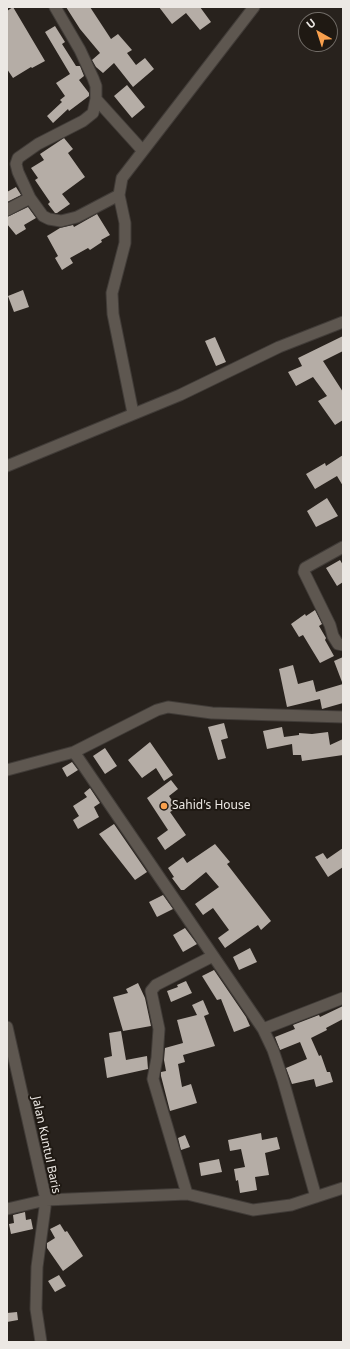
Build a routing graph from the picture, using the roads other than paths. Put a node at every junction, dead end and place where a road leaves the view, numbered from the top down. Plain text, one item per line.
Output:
1 (55, 7) edge
2 (254, 7) edge
3 (96, 99) junction
4 (143, 151) junction
5 (119, 195) junction
6 (30, 198) junction
7 (7, 210) edge
8 (343, 322) edge
9 (133, 413) junction
10 (7, 466) edge
11 (343, 547) edge
12 (343, 645) edge
13 (343, 717) edge
14 (74, 752) junction
15 (7, 770) edge
16 (214, 956) junction
17 (343, 998) edge
18 (7, 1027) edge
19 (263, 1029) junction
20 (343, 1188) edge
21 (187, 1194) junction
22 (316, 1197) junction
23 (46, 1200) junction
24 (7, 1209) edge
25 (41, 1342) edge

1 - 3 street
2 - 4 street
3 - 4 street
3 - 6 street
4 - 5 street
5 - 6 street
5 - 9 street
6 - 7 street
8 - 9 street
9 - 10 street
11 - 12 street
13 - 14 street
14 - 15 street
14 - 16 street
16 - 19 street
16 - 21 street
17 - 19 street
18 - 23 street, Jalan Kuntul Baris
19 - 22 street
20 - 22 street
21 - 22 street
21 - 23 street
23 - 24 street
23 - 25 street, Jalan Kuntul Baris

